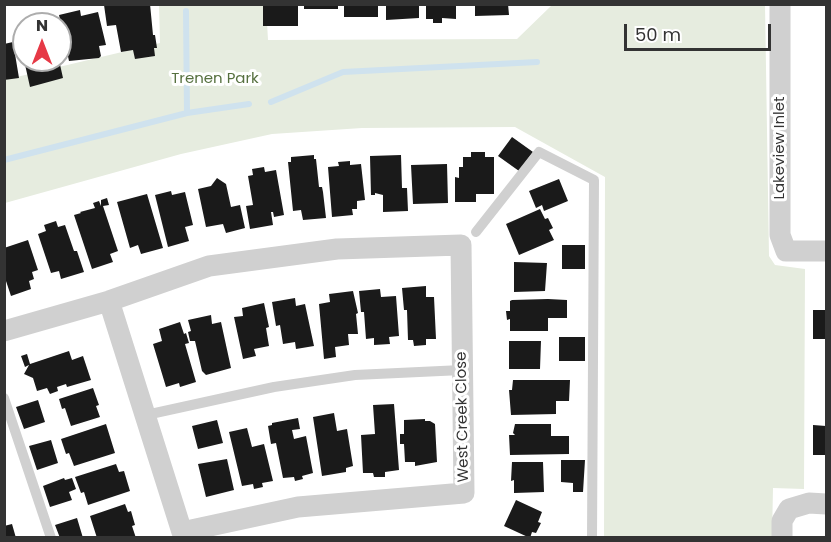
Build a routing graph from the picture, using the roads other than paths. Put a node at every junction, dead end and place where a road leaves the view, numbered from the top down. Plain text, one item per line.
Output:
1 (780, 4) edge
2 (476, 232) dead end
3 (826, 251) edge
4 (109, 301) junction
5 (4, 331) edge
6 (462, 370) junction
7 (4, 398) edge
8 (146, 416) junction
9 (826, 504) edge
10 (51, 537) edge
11 (592, 537) edge
12 (782, 537) edge

1 - 3 street, Lakeview Inlet
2 - 11 lane
4 - 5 street, West Creek Close
4 - 6 street, West Creek Close
4 - 8 street, West Creek Close
6 - 8 lane
6 - 8 street, West Creek Close
7 - 10 lane
9 - 12 street

